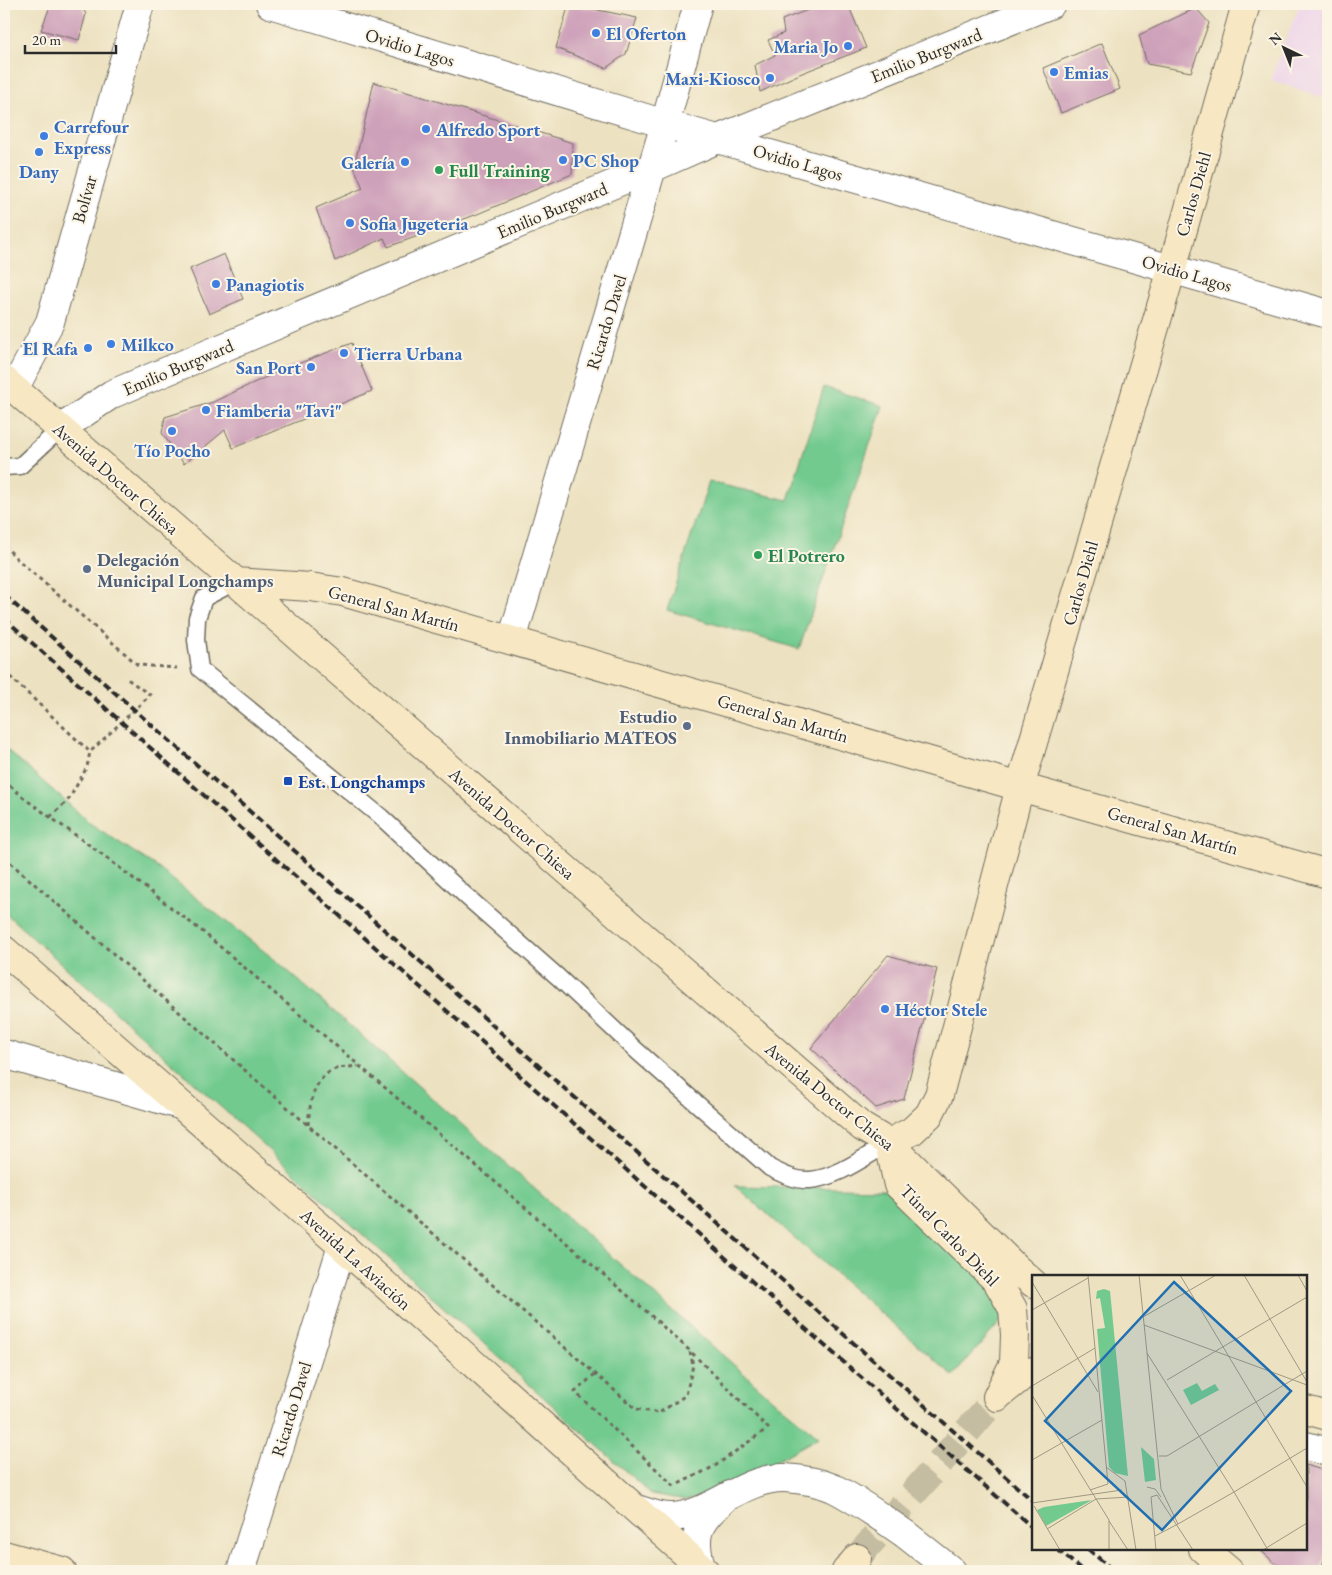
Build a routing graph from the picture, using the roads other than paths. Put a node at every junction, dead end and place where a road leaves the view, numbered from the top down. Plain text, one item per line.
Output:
1 (140, 4) edge
2 (270, 4) edge
3 (698, 4) edge
4 (1051, 4) edge
5 (1246, 4) edge
6 (665, 124) junction
7 (718, 139) junction
8 (652, 168) junction
9 (1172, 269) junction
10 (1328, 314) edge
11 (9, 385) edge
12 (60, 429) junction
13 (4, 466) edge
14 (235, 582) junction
15 (512, 640) junction
16 (1020, 787) junction
17 (1328, 874) edge
18 (4, 950) edge
19 (4, 1054) edge
20 (180, 1105) junction
21 (890, 1143) junction
22 (342, 1246) junction
23 (1025, 1275) edge
24 (1032, 1371) edge
25 (1307, 1410) edge
26 (1328, 1416) edge
27 (1307, 1425) edge
28 (1328, 1430) edge
29 (1307, 1446) edge
30 (1328, 1452) edge
31 (730, 1494) junction
32 (637, 1509) junction
33 (1204, 1550) edge
34 (4, 1555) edge
35 (703, 1569) edge
36 (945, 1569) edge
37 (62, 1571) edge
38 (241, 1571) edge
39 (1229, 1571) edge

1 - 11 street, Bolívar
2 - 6 street, Ovidio Lagos
3 - 6 street, Ricardo Davel
4 - 7 street, Emilio Burgward
5 - 9 main road, Carlos Diehl
6 - 7 street, Ovidio Lagos
6 - 8 street, Ricardo Davel
7 - 8 street, Emilio Burgward
7 - 9 street, Ovidio Lagos
8 - 12 street, Emilio Burgward
8 - 15 street, Ricardo Davel
9 - 10 street, Ovidio Lagos
9 - 16 main road, Carlos Diehl
11 - 12 main road, Avenida Doctor Chiesa
12 - 13 lane
12 - 14 main road, Avenida Doctor Chiesa
14 - 15 main road, General San Martín
14 - 21 main road, Avenida Doctor Chiesa
14 - 21 lane
15 - 16 main road, General San Martín
16 - 17 main road, General San Martín
16 - 21 main road, Carlos Diehl
18 - 20 main road, Avenida La Aviación
19 - 20 street
20 - 22 main road, Avenida La Aviación
21 - 23 main road, Avenida Doctor Chiesa
21 - 24 main road, Túnel Carlos Diehl
22 - 32 main road, Avenida La Aviación
22 - 38 street, Ricardo Davel
25 - 26 main road
27 - 28 main road
29 - 30 street
31 - 32 street
31 - 35 street
31 - 36 street, bridge
32 - 35 main road, Avenida La Aviación
33 - 39 main road
34 - 37 main road

